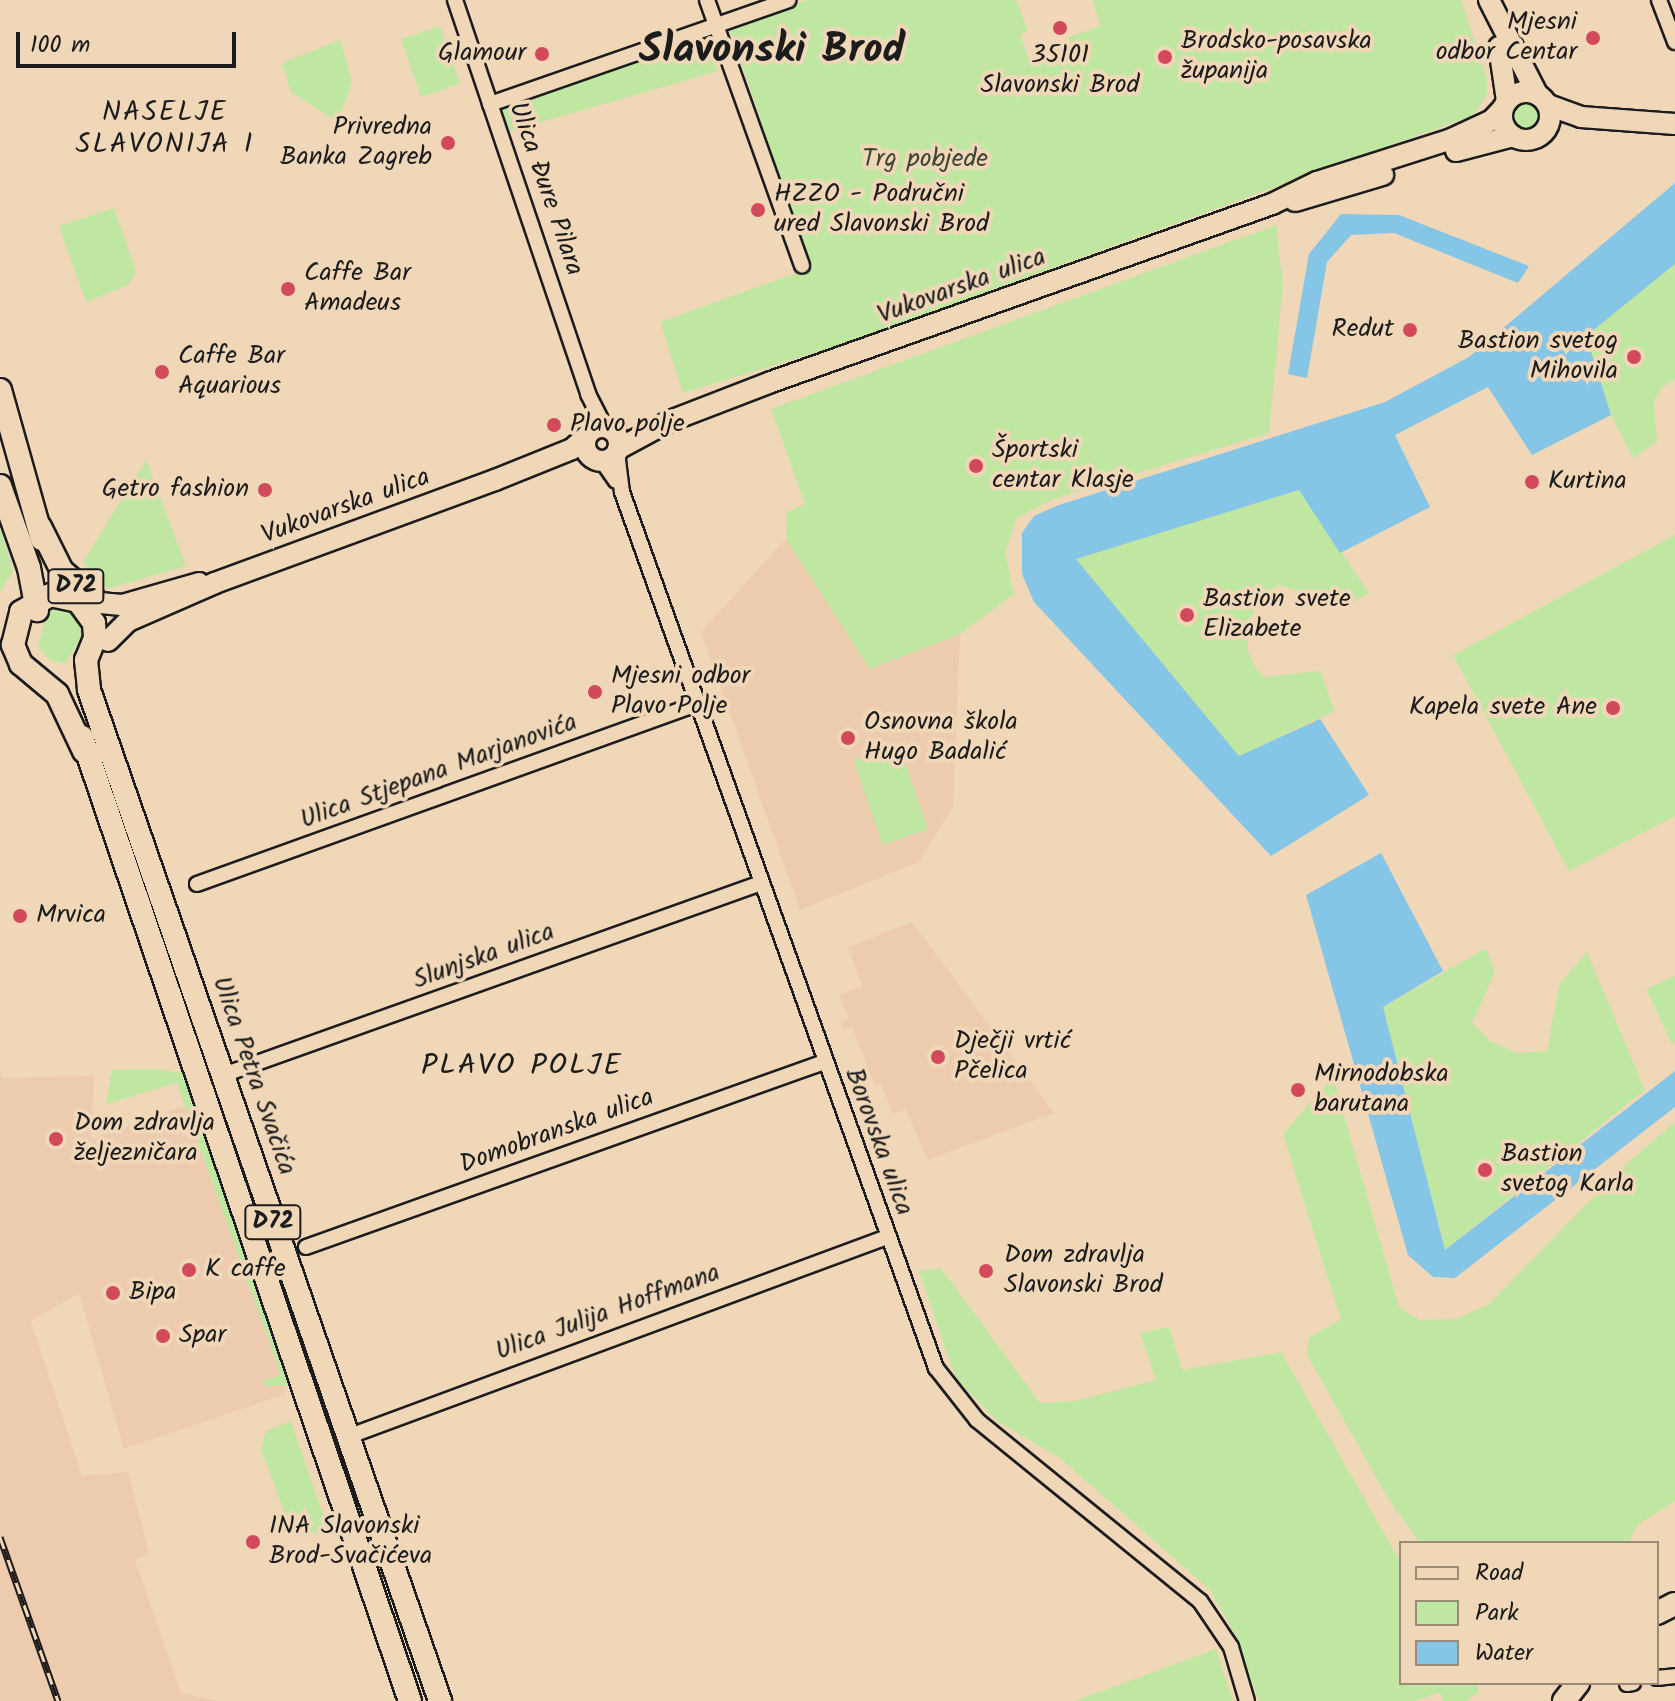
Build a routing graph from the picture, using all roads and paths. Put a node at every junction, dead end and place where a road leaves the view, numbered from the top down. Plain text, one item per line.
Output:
1 (455, 0) edge
2 (707, 0) edge
3 (788, 0) edge
4 (1489, 0) edge
5 (1659, 0) edge
6 (716, 25) junction
7 (1675, 42) edge
8 (1543, 99) junction
9 (490, 104) junction
10 (1505, 104) junction
11 (1636, 123) junction
12 (1675, 124) edge
13 (1541, 135) junction
14 (1513, 136) junction
15 (1272, 204) junction
16 (802, 265) dead end
17 (0, 390) edge
18 (670, 421) junction
19 (597, 431) junction
20 (608, 455) junction
21 (495, 480) junction
22 (0, 486) edge
23 (40, 527) junction
24 (215, 583) junction
25 (73, 598) junction
26 (31, 603) junction
27 (102, 606) junction
28 (108, 641) junction
29 (91, 665) junction
30 (52, 673) junction
31 (697, 704) junction
32 (84, 751) junction
33 (761, 883) junction
34 (197, 884) dead end
35 (824, 1062) junction
36 (223, 1075) junction
37 (887, 1237) junction
38 (306, 1247) dead end
39 (347, 1437) junction
40 (1576, 1685) edge
41 (410, 1701) edge
42 (440, 1701) edge
43 (1247, 1701) edge
44 (1564, 1701) edge

1 - 9 street, Ulica Đure Pilara
2 - 6 street
3 - 6 street
4 - 8 main road
4 - 10 main road
5 - 7 street
6 - 9 street
6 - 16 street
8 - 10 main road
8 - 11 main road
8 - 13 main road
9 - 19 street, Ulica Đure Pilara
10 - 14 main road
10 - 15 main road, Vukovarska ulica
11 - 12 main road
11 - 13 main road
13 - 14 main road
14 - 15 main road, Vukovarska ulica
15 - 18 main road, Vukovarska ulica
17 - 23 main road, D72
18 - 19 main road, Vukovarska ulica
18 - 20 main road, Vukovarska ulica
19 - 20 main road
19 - 20 main road
19 - 21 main road, Vukovarska ulica
20 - 21 main road, Vukovarska ulica
20 - 31 street, Borovska ulica
21 - 24 main road, Vukovarska ulica
22 - 26 main road, D72
23 - 25 main road, D72
23 - 27 main road, D72
24 - 27 main road, Vukovarska ulica
24 - 28 main road, Vukovarska ulica
25 - 26 main road, D72
25 - 27 main road, Vukovarska ulica
25 - 29 main road, D72
26 - 30 main road, D72
26 - 32 main road, D72
27 - 28 main road, D72
28 - 29 main road, D72
29 - 30 main road
29 - 36 main road, Ulica Petra Svačića / D72
30 - 32 main road, D72
31 - 33 street, Borovska ulica
31 - 34 street, Ulica Stjepana Marjanovića
32 - 41 main road, D72
33 - 35 street, Borovska ulica
33 - 36 street, Slunjska ulica
35 - 37 street, Borovska ulica
35 - 38 street, Domobranska ulica
36 - 39 main road, Ulica Petra Svačića / D72
37 - 39 street, Ulica Julija Hoffmana
37 - 43 street, Borovska ulica
39 - 42 main road, Ulica Petra Svačića / D72
40 - 44 main road

